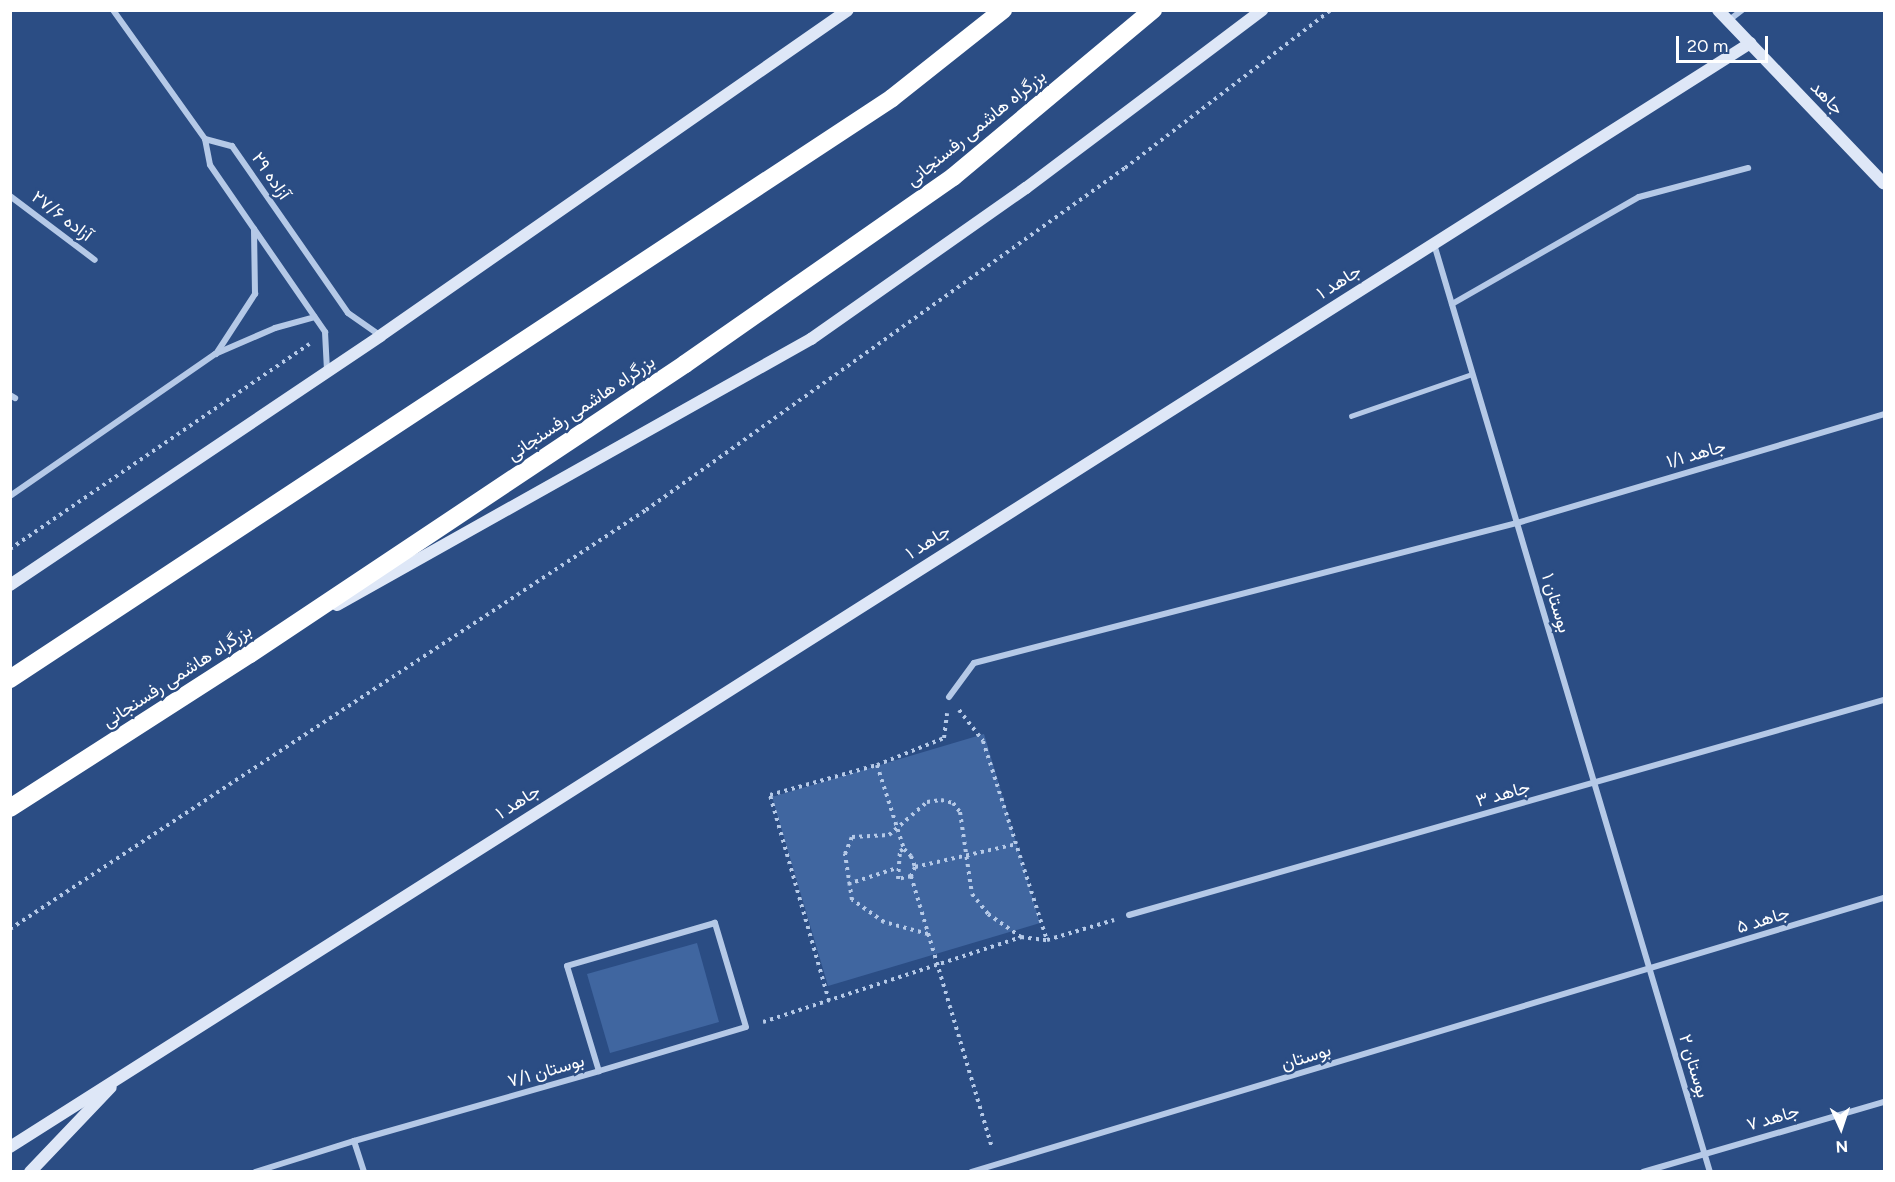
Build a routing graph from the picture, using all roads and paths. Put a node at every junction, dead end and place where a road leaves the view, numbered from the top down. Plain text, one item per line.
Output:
1 (113, 10) edge
2 (848, 10) edge
3 (1002, 10) edge
4 (1153, 10) edge
5 (1262, 10) edge
6 (1331, 10) edge
7 (1718, 10) edge
8 (1742, 10) edge
9 (1728, 21) junction
10 (1750, 44) junction
11 (205, 139) junction
12 (1748, 168) dead end
13 (1884, 184) edge
14 (10, 196) edge
15 (254, 229) junction
16 (1434, 244) junction
17 (95, 260) dead end
18 (1452, 304) junction
19 (315, 317) junction
20 (325, 332) junction
21 (380, 336) junction
22 (215, 354) junction
23 (327, 369) junction
24 (1473, 374) junction
25 (1884, 414) edge
26 (1351, 416) dead end
27 (10, 496) edge
28 (1517, 523) junction
29 (10, 549) edge
30 (10, 585) edge
31 (250, 654) junction
32 (10, 679) edge
33 (950, 697) junction
34 (1884, 700) edge
35 (877, 765) junction
36 (1594, 783) junction
37 (10, 808) edge
38 (898, 829) junction
39 (1017, 844) junction
40 (904, 849) junction
41 (967, 857) junction
42 (915, 867) junction
43 (897, 868) junction
44 (911, 876) junction
45 (848, 884) junction
46 (1884, 898) edge
47 (1129, 915) joint
48 (10, 929) edge
49 (928, 934) junction
50 (1021, 937) junction
51 (1047, 940) junction
52 (936, 962) junction
53 (1650, 970) junction
54 (829, 1001) junction
55 (746, 1028) junction
56 (126, 1071) junction
57 (599, 1071) junction
58 (1884, 1102) edge
59 (354, 1141) junction
60 (10, 1147) edge
61 (1704, 1154) junction
62 (998, 1168) edge
63 (30, 1172) edge
64 (255, 1172) edge
65 (364, 1172) edge
66 (971, 1172) edge
67 (1643, 1172) edge
68 (1710, 1172) edge

1 - 11 street
2 - 21 street
3 - 32 highway
4 - 31 highway, بزرگراه هاشمی رفسنجانی
5 - 31 street
6 - 48 path
7 - 9 street, جاهد
8 - 9 street
9 - 10 street, جاهد
10 - 13 street, جاهد
10 - 16 street, جاهد ۱
11 - 15 street
11 - 21 street, آزاده ۲۹
12 - 18 street
14 - 17 street, آزاده ۲۷/۶
15 - 19 street
15 - 22 street
16 - 18 street, بوستان ۱
16 - 56 street, جاهد ۱
18 - 24 street, بوستان ۱
19 - 20 street
19 - 22 street
20 - 23 street
20 - 29 path
21 - 23 street
22 - 27 street
23 - 30 street
24 - 26 lane
24 - 28 street, بوستان ۱
25 - 28 street, جاهد ۱/۱
28 - 33 street, جاهد ۱/۱
28 - 36 street, بوستان ۱
31 - 37 highway, بزرگراه هاشمی رفسنجانی
33 - 35 path
33 - 39 path
34 - 36 street, جاهد ۳
35 - 38 path
35 - 54 path
36 - 47 street, جاهد ۳
36 - 53 street, بوستان ۱
38 - 40 path
38 - 41 path
38 - 45 path
39 - 41 path
39 - 51 path
40 - 42 path
40 - 43 path
41 - 42 path
41 - 50 path
42 - 44 path
43 - 44 path
43 - 45 path
44 - 49 path
45 - 49 path
46 - 53 street, جاهد ۵
47 - 51 path
49 - 52 path
50 - 51 path
50 - 52 path
52 - 54 path
52 - 62 path
53 - 61 street, بوستان ۲
53 - 62 street, بوستان
54 - 55 path
55 - 57 street, بوستان ۷/۱
55 - 57 street
56 - 60 street
56 - 63 street
57 - 59 street, بوستان ۷/۱
58 - 61 street, جاهد ۷
59 - 64 street, بوستان ۷/۱
59 - 65 street
61 - 67 street, جاهد ۷
61 - 68 street, بوستان ۲
62 - 66 street, بوستان

